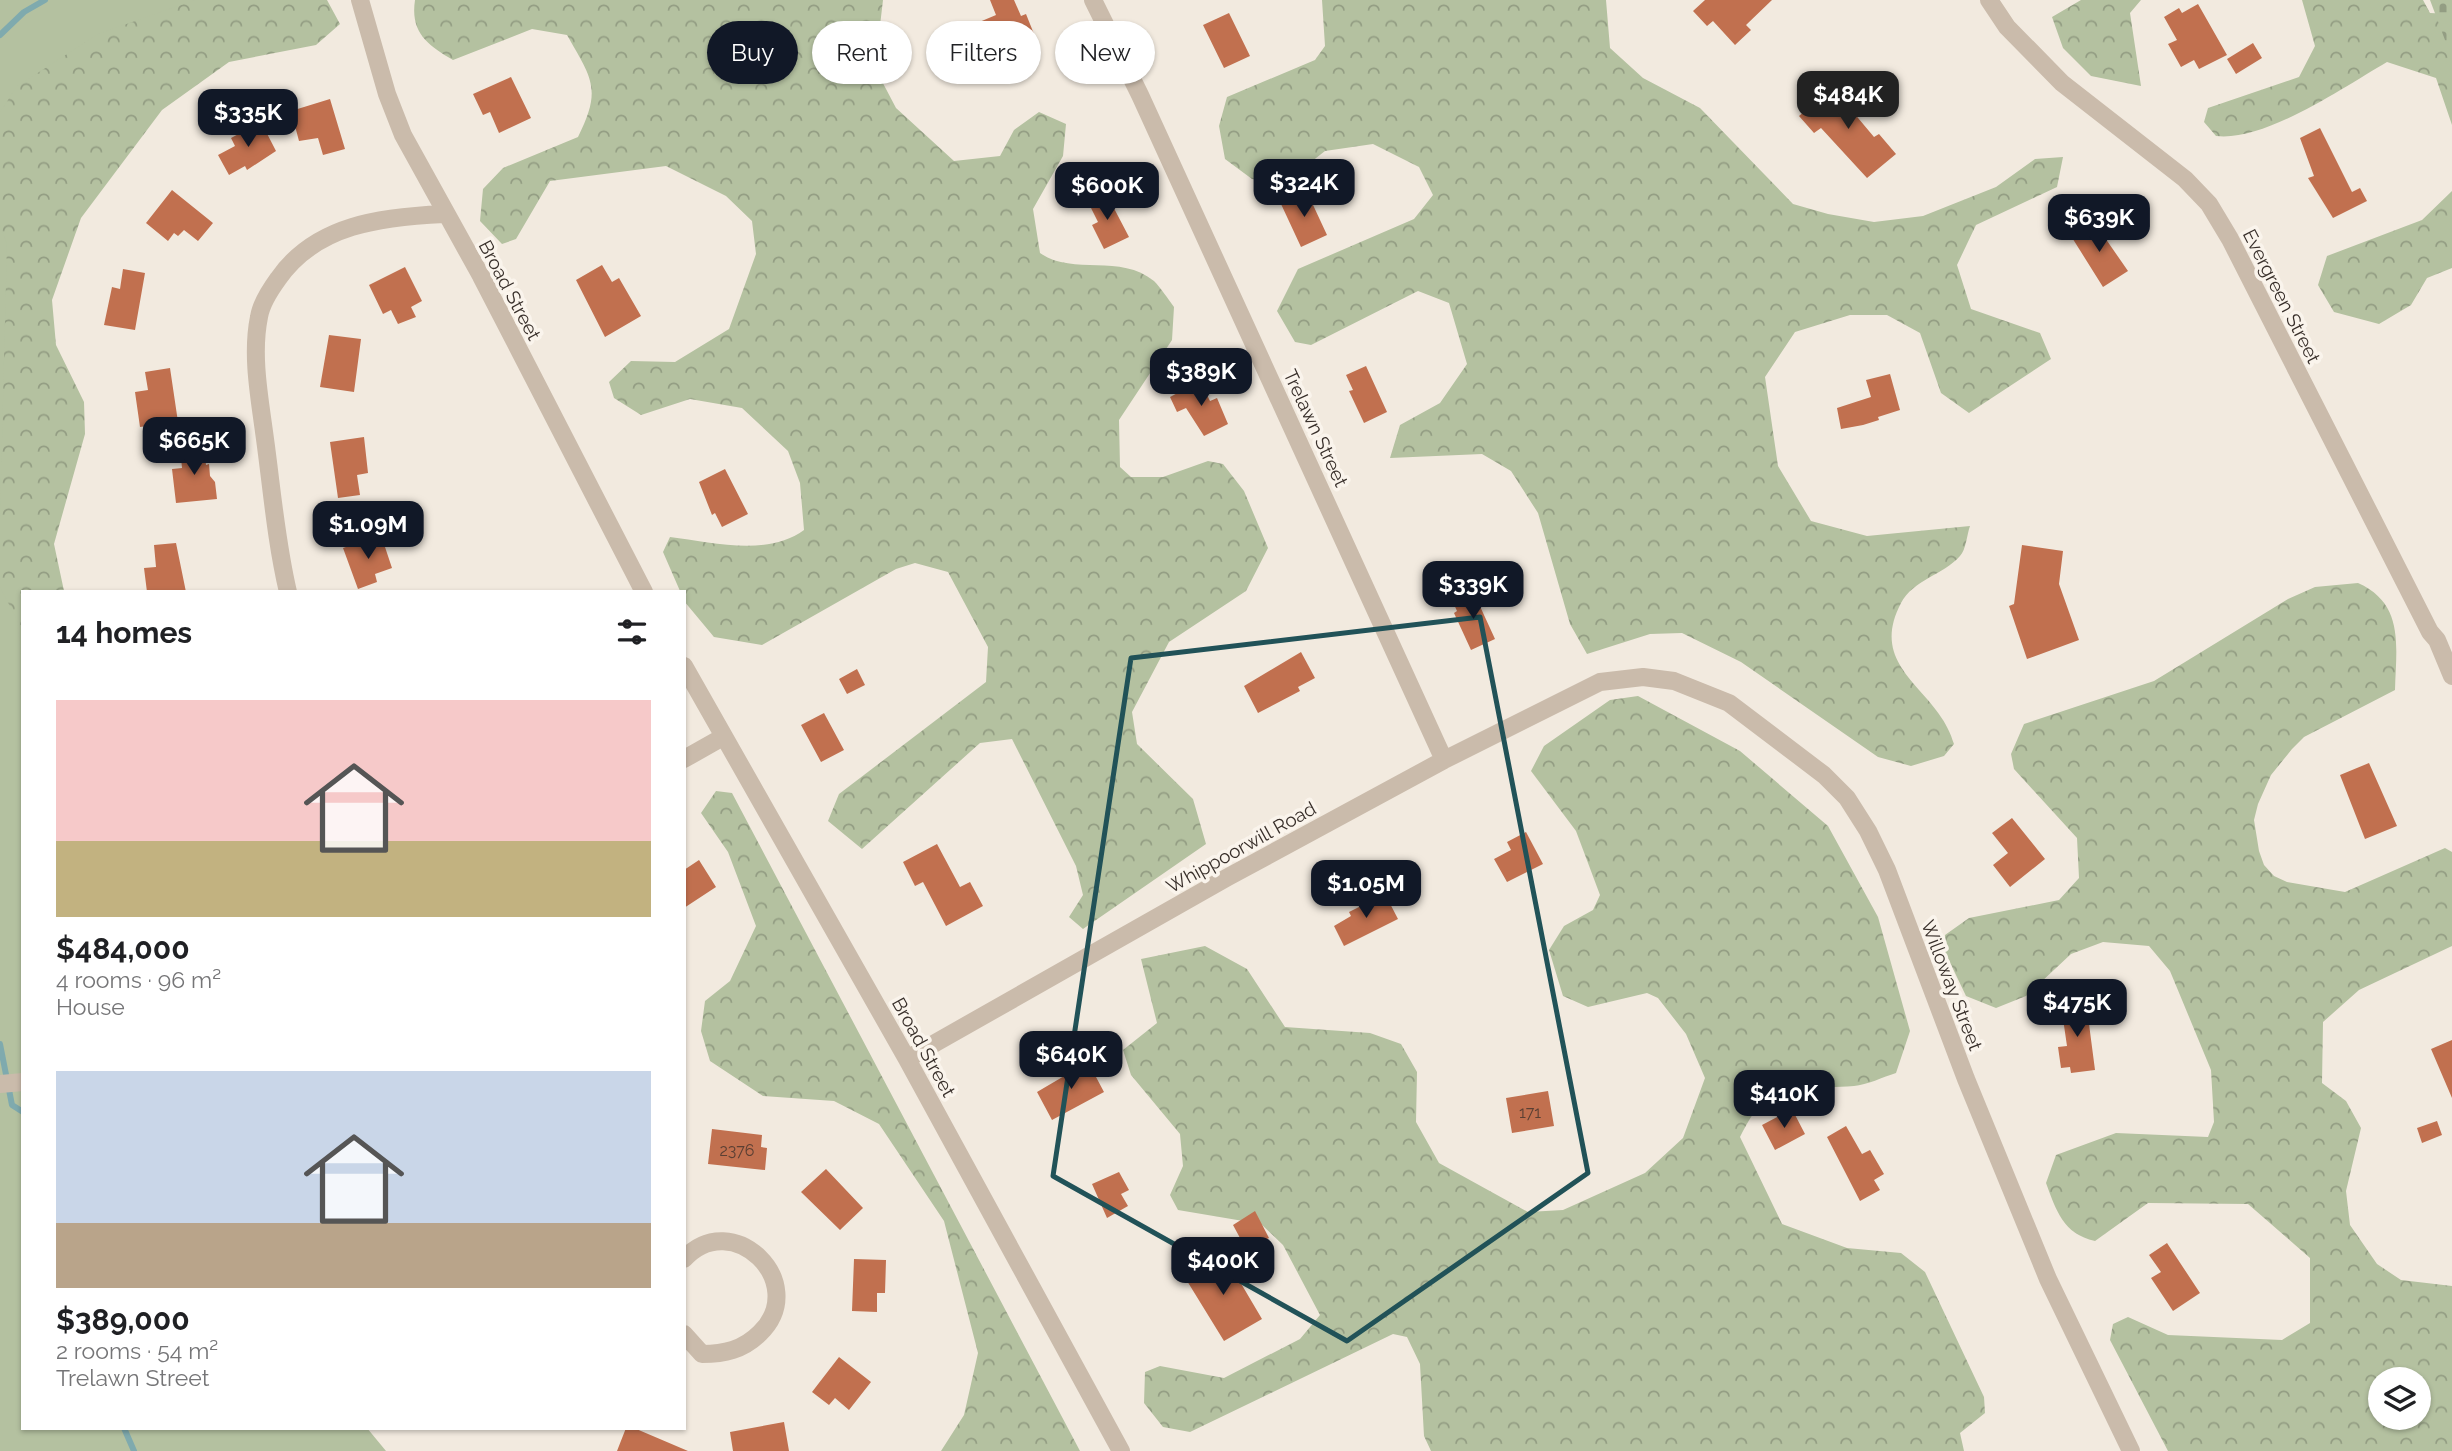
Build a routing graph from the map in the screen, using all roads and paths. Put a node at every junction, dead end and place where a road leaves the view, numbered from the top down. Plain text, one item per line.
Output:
1 (360, 0) edge
2 (1093, 0) edge
3 (1989, 0) edge
4 (444, 214) junction
5 (288, 590) edge
6 (643, 590) edge
7 (2445, 642) edge
8 (686, 670) edge
9 (2452, 676) edge
10 (1600, 682) joint
11 (723, 737) junction
12 (686, 758) edge
13 (1444, 760) junction
14 (907, 1059) junction
15 (21, 1082) edge
16 (0, 1084) edge
17 (686, 1257) edge
18 (686, 1337) edge
19 (1121, 1451) edge
20 (2131, 1451) edge

1 - 4 street, Broad Street
2 - 13 street, Trelawn Street
3 - 7 street, Evergreen Street
4 - 5 street
4 - 6 street, Broad Street
7 - 9 street, Evergreen Street
8 - 11 street, Broad Street
10 - 13 street, Whippoorwill Road
10 - 20 street, Willoway Street
11 - 12 street
11 - 14 street, Broad Street
13 - 14 street, Whippoorwill Road
14 - 19 street, Broad Street
15 - 16 street
17 - 18 street

